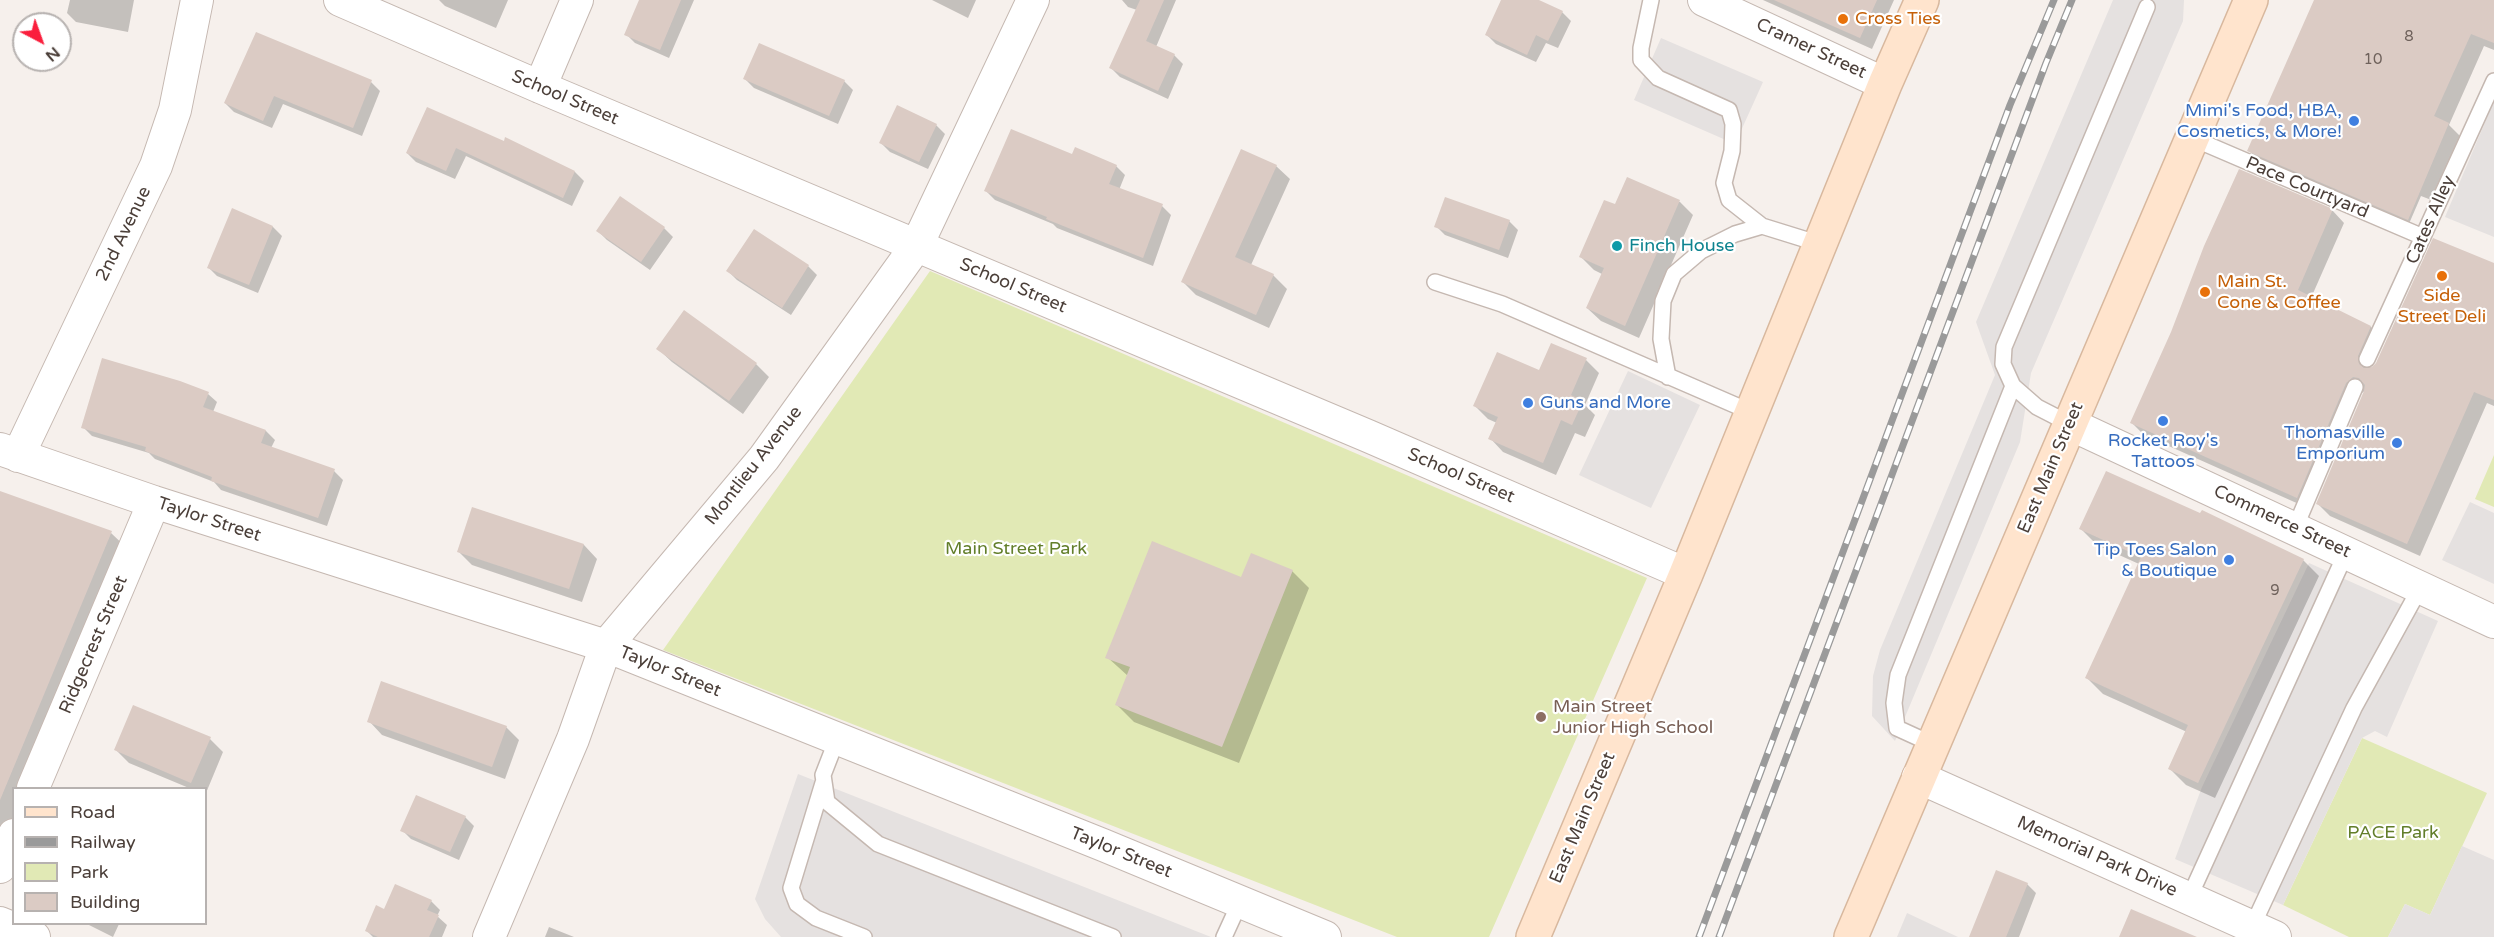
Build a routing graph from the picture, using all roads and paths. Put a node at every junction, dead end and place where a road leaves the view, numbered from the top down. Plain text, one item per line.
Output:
1 (197, 0) edge
2 (340, 0) edge
3 (577, 0) edge
4 (1034, 0) edge
5 (1651, 0) edge
6 (1704, 0) edge
7 (1922, 0) edge
8 (2251, 0) edge
9 (2147, 7) dead end
10 (2494, 81) edge
11 (1885, 84) junction
12 (540, 87) junction
13 (2192, 138) junction
14 (1762, 226) junction
15 (2423, 237) junction
16 (1820, 244) junction
17 (917, 245) junction
18 (1435, 282) dead end
19 (2367, 359) dead end
20 (1668, 377) junction
21 (2013, 386) junction
22 (2355, 387) dead end
23 (1751, 412) junction
24 (2070, 424) junction
25 (9, 452) edge
26 (154, 502) junction
27 (2295, 528) junction
28 (2346, 553) junction
29 (1686, 574) junction
30 (2420, 588) junction
31 (2494, 622) edge
32 (606, 645) junction
33 (837, 739) junction
34 (1932, 744) junction
35 (1918, 777) junction
36 (823, 783) junction
37 (34, 787) edge
38 (12, 840) edge
39 (0, 867) edge
40 (2189, 898) junction
41 (1240, 902) junction
42 (0, 923) edge
43 (2263, 932) edge
44 (34, 937) edge
45 (489, 937) edge
46 (864, 937) edge
47 (1113, 937) edge
48 (1224, 937) edge
49 (1325, 937) edge
50 (1533, 937) edge
51 (1851, 937) edge

1 - 25 street, 2nd Avenue
2 - 12 street, School Street
3 - 12 street
4 - 17 street, Montlieu Avenue
5 - 14 lane
6 - 11 street, Cramer Street
7 - 11 street, East Main Street
8 - 13 street, East Main Street
9 - 21 lane
10 - 15 lane, Cates Alley
11 - 16 street, East Main Street
12 - 17 street, School Street
13 - 15 lane, Pace Courtyard
13 - 24 street, East Main Street
14 - 16 lane
14 - 20 lane
15 - 19 lane, Cates Alley
16 - 23 street, East Main Street
17 - 29 street, School Street
17 - 32 street, Montlieu Avenue
18 - 20 lane
20 - 23 lane
21 - 24 lane
21 - 34 lane
22 - 27 lane
23 - 29 street, East Main Street
24 - 27 street, Commerce Street
24 - 34 street, East Main Street
25 - 26 street, Taylor Street
26 - 32 street, Taylor Street
26 - 37 street, Ridgecrest Street
27 - 28 street, Commerce Street
28 - 30 street, Commerce Street
28 - 40 lane
29 - 50 street, East Main Street
30 - 31 street, Commerce Street
30 - 43 lane
32 - 33 street, Taylor Street
32 - 45 street, Montlieu Avenue
33 - 36 lane
33 - 41 street, Taylor Street
34 - 35 street, East Main Street
35 - 40 street, Memorial Park Drive
35 - 51 street, East Main Street
36 - 46 lane
36 - 47 lane
38 - 39 street
40 - 43 street, Memorial Park Drive
41 - 48 lane
41 - 49 street, Taylor Street
42 - 44 street

